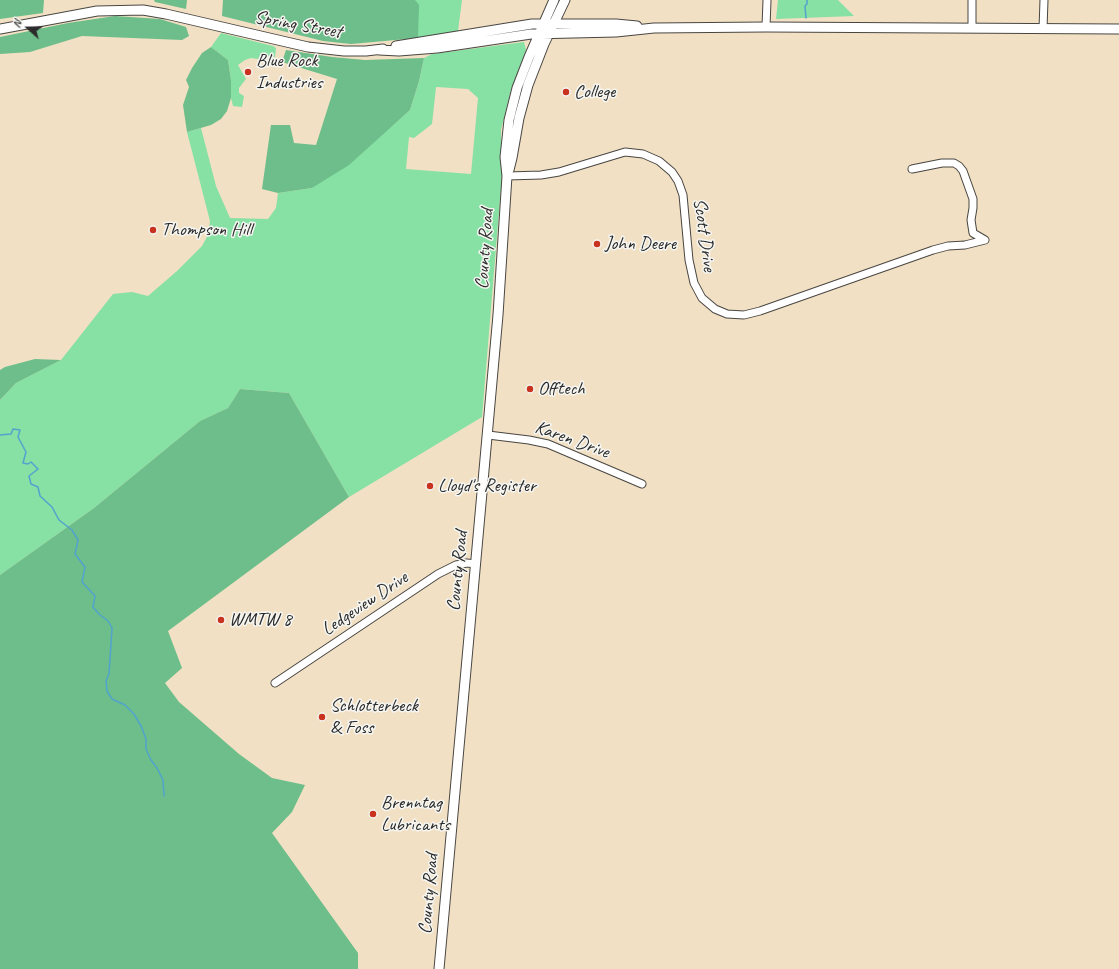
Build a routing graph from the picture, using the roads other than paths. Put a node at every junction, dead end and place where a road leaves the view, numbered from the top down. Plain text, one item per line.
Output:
1 (554, 0) edge
2 (565, 0) edge
3 (767, 0) edge
4 (972, 0) edge
5 (1044, 0) edge
6 (543, 24) junction
7 (554, 24) junction
8 (766, 27) junction
9 (654, 28) junction
10 (972, 28) junction
11 (0, 29) edge
12 (1043, 29) junction
13 (1116, 29) edge
14 (539, 34) junction
15 (549, 34) junction
16 (379, 50) junction
17 (912, 169) dead end
18 (507, 176) junction
19 (488, 435) junction
20 (642, 484) dead end
21 (476, 564) junction
22 (276, 683) dead end
23 (439, 969) edge

1 - 6 main road, County Road
2 - 7 main road, County Road
3 - 8 street
4 - 10 street
5 - 12 street
6 - 7 main road, Spring Street
6 - 14 main road, County Road
6 - 16 main road, Spring Street
7 - 9 main road, Spring Street
7 - 15 main road, County Road
8 - 9 main road, Spring Street
8 - 10 main road, Spring Street
9 - 15 main road, Spring Street
10 - 12 main road, Spring Street
11 - 16 main road, Spring Street
12 - 13 main road, Spring Street
14 - 15 main road, Spring Street
14 - 16 main road, Spring Street
14 - 18 main road, County Road
15 - 18 main road, County Road
17 - 18 street, Scott Drive
18 - 19 main road, County Road
19 - 20 street, Karen Drive
19 - 21 main road, County Road
21 - 22 street, Ledgeview Drive
21 - 23 main road, County Road

